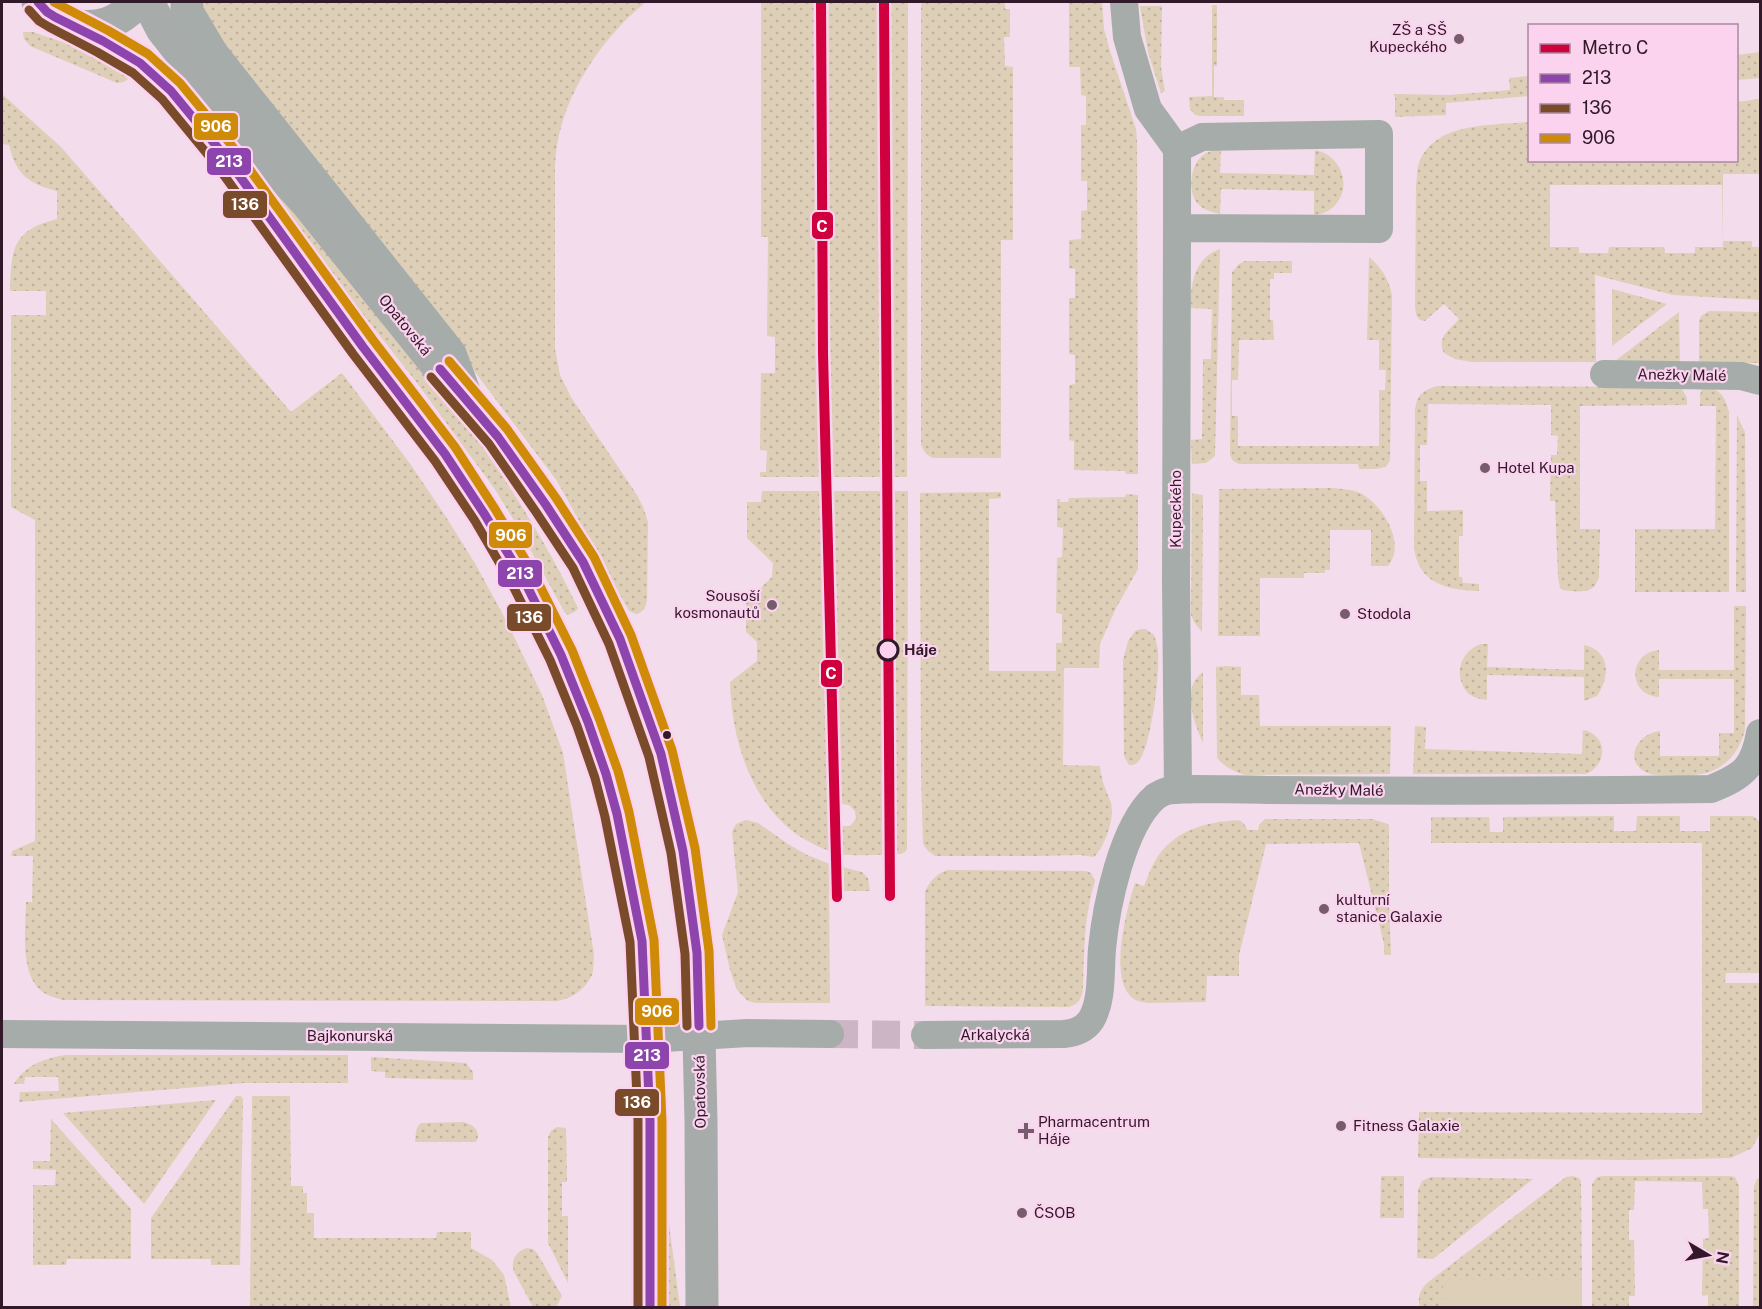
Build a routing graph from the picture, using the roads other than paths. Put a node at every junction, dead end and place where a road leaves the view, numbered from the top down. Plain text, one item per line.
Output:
1 (38, 2) edge
2 (138, 2) edge
3 (148, 2) edge
4 (187, 2) edge
5 (1124, 2) edge
6 (70, 25) junction
7 (1177, 149) junction
8 (1178, 228) junction
9 (1604, 374) dead end
10 (1761, 381) edge
11 (466, 399) junction
12 (1761, 733) edge
13 (1178, 790) junction
14 (2, 1034) edge
15 (830, 1034) tunnel mouth
16 (1064, 1034) joint
17 (925, 1035) tunnel mouth
18 (699, 1037) junction
19 (647, 1039) junction
20 (650, 1308) edge
21 (702, 1308) edge

1 - 6 main road
2 - 6 main road
3 - 11 main road, Opatovská
4 - 11 street
5 - 7 street
6 - 19 main road
7 - 8 street, Kupeckého
7 - 8 street
8 - 13 street, Kupeckého
9 - 10 street, Anežky Malé
11 - 18 main road, Opatovská
12 - 13 street, Anežky Malé
13 - 16 street, Anežky Malé
14 - 19 street, Bajkonurská
15 - 18 street
16 - 17 street, Arkalycká
18 - 19 street, Bajkonurská
18 - 21 main road, Opatovská
19 - 20 main road

